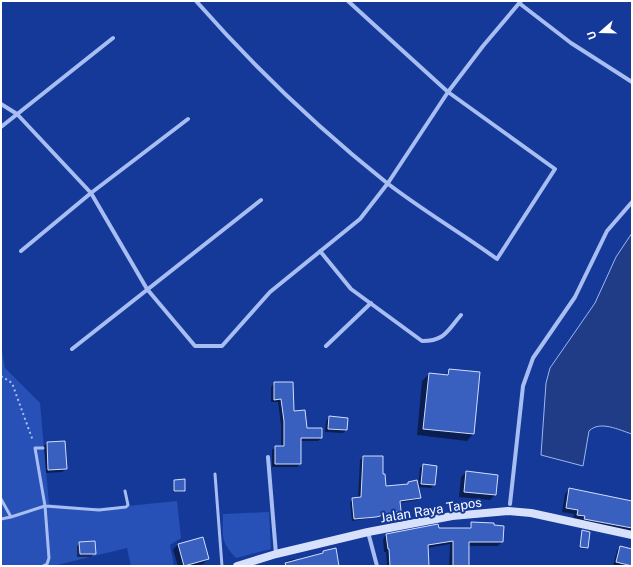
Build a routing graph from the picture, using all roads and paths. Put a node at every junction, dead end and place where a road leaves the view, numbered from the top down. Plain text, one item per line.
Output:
1 (196, 1) edge
2 (348, 1) edge
3 (520, 2) edge
4 (113, 38) dead end
5 (632, 82) edge
6 (448, 92) junction
7 (1, 104) edge
8 (17, 114) junction
9 (188, 118) dead end
10 (1, 127) edge
11 (388, 183) junction
12 (91, 194) junction
13 (261, 200) dead end
14 (632, 202) edge
15 (320, 251) junction
16 (21, 252) dead end
17 (147, 289) junction
18 (371, 303) junction
19 (461, 315) dead end
20 (326, 346) dead end
21 (72, 349) dead end
22 (1, 376) edge
23 (34, 448) junction
24 (43, 448) dead end
25 (268, 457) dead end
26 (215, 474) dead end
27 (125, 492) dead end
28 (1, 500) edge
29 (510, 504) dead end
30 (45, 506) junction
31 (11, 516) junction
32 (1, 519) edge
33 (368, 532) junction
34 (632, 535) edge
35 (276, 554) junction
36 (247, 564) edge
37 (43, 566) edge
38 (222, 566) edge
39 (236, 566) edge
40 (377, 566) edge

1 - 11 street
2 - 6 street
3 - 5 street
3 - 6 street
4 - 8 street
6 - 11 street
6 - 11 street
7 - 8 street
8 - 10 street
8 - 12 street
9 - 12 street
11 - 15 street
12 - 16 street
12 - 17 street
13 - 17 street
14 - 29 street
15 - 17 street
15 - 18 street
17 - 21 street
18 - 19 street
18 - 20 street
22 - 23 path
23 - 24 lane
23 - 30 lane
25 - 35 street
26 - 38 lane
27 - 30 lane
28 - 31 lane
30 - 31 lane
30 - 37 lane
31 - 32 lane
33 - 34 main road, Jalan Raya Tapos
33 - 35 main road, Jalan Raya Tapos
33 - 40 street
35 - 36 main road, Jalan Raya Tapos
36 - 39 main road, Jalan Raya Tapos

